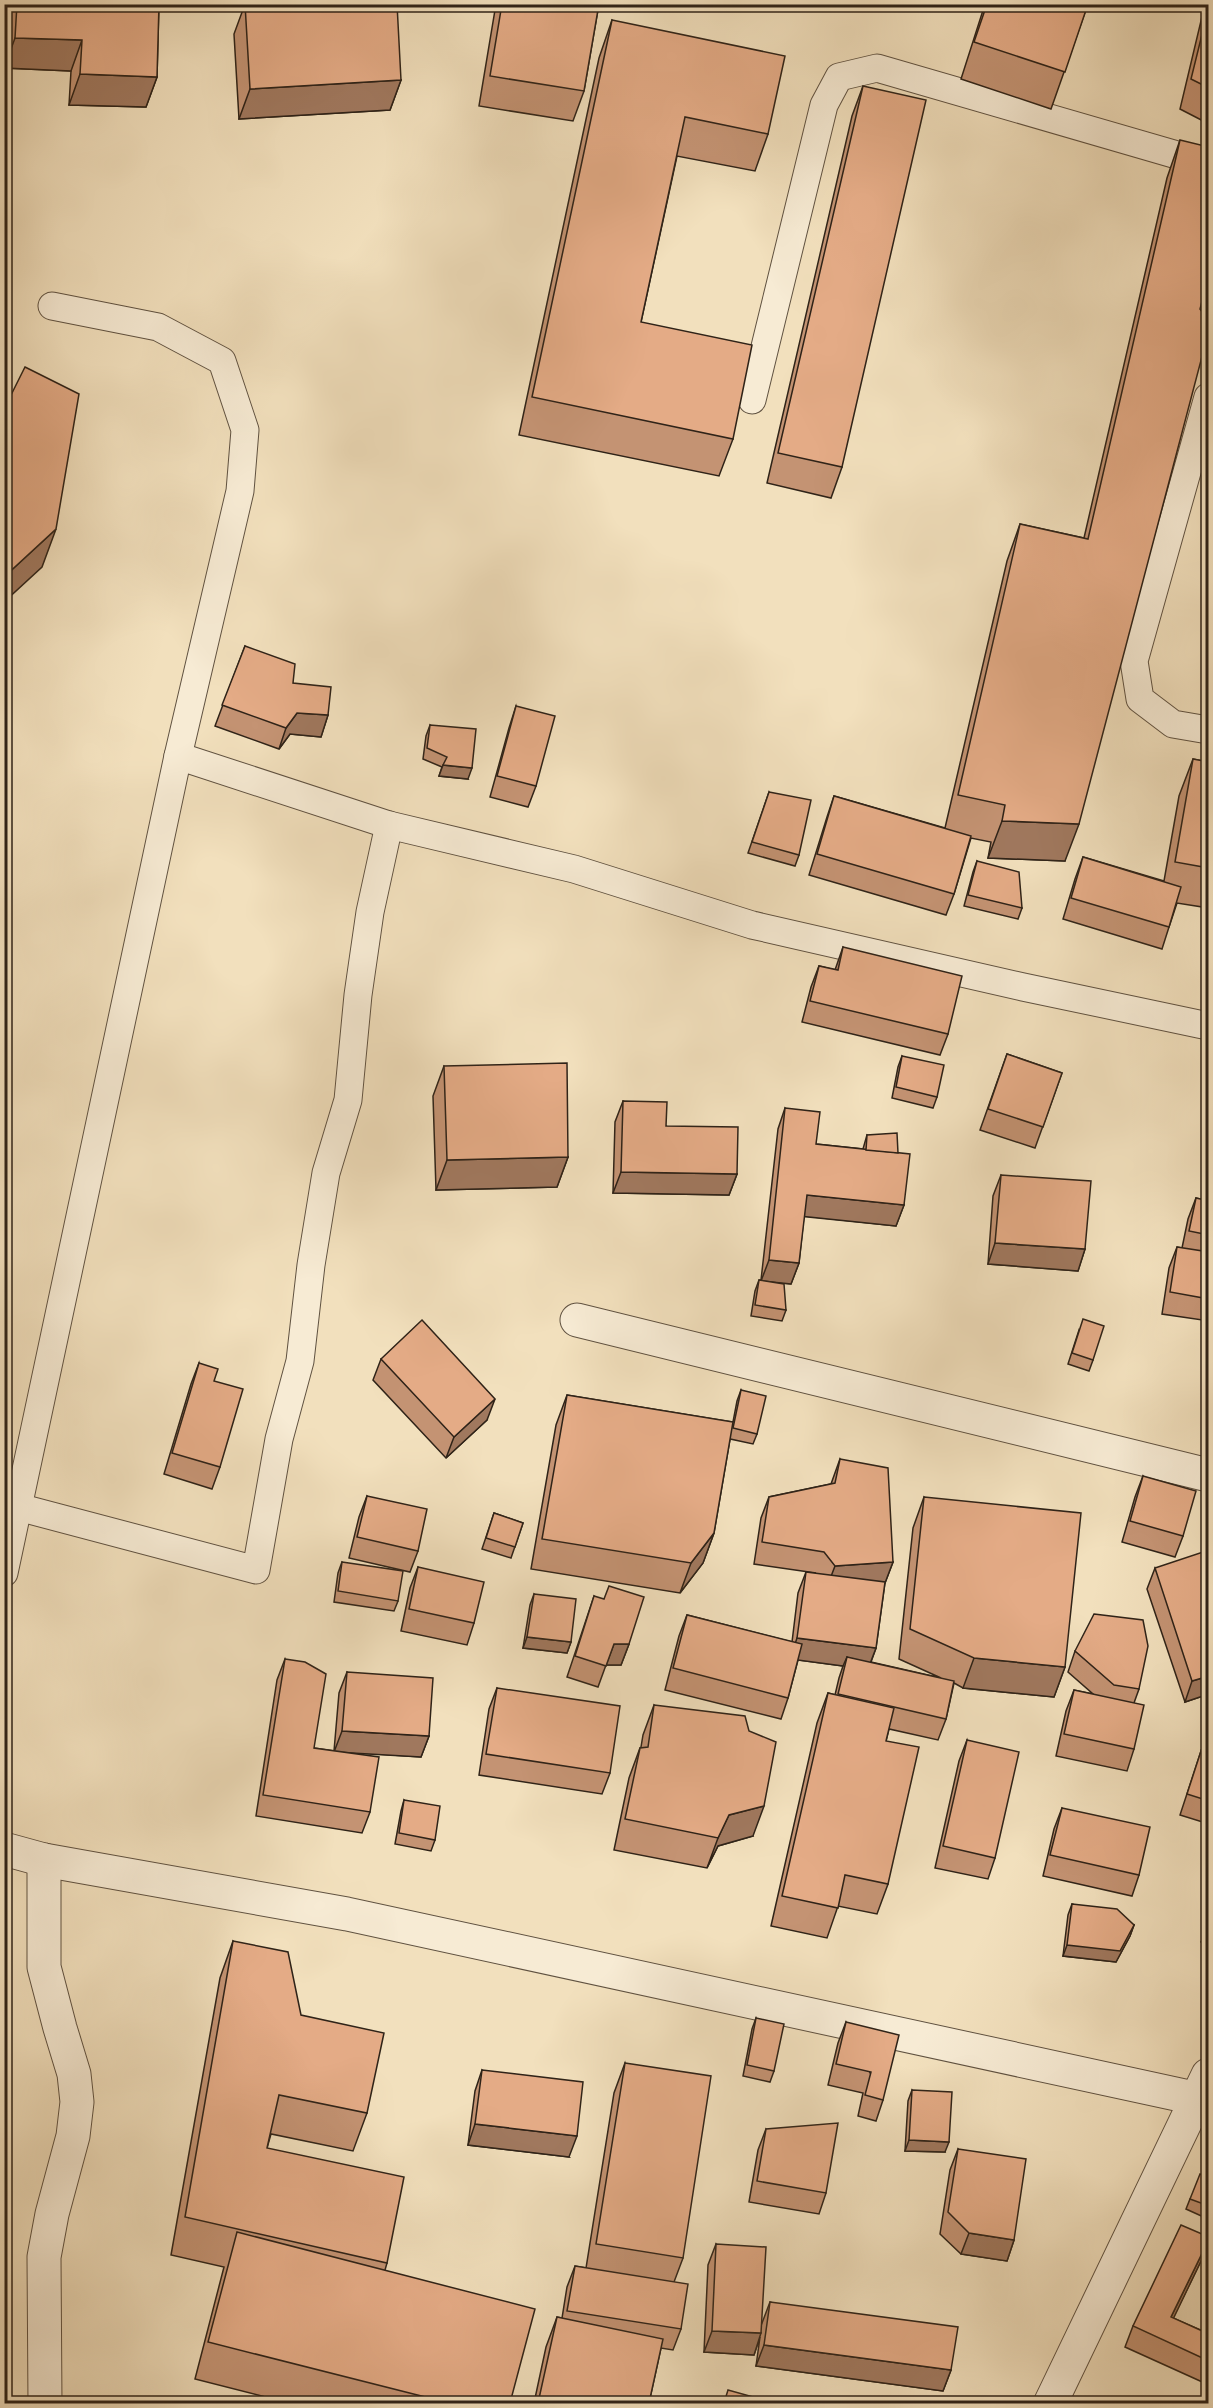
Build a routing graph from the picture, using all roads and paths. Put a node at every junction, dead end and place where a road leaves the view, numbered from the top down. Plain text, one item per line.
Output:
1 (1209, 164) edge
2 (52, 306) dead end
3 (752, 400) dead end
4 (1208, 406) edge
5 (1209, 730) edge
6 (178, 756) junction
7 (389, 825) junction
8 (1209, 1026) edge
9 (577, 1320) dead end
10 (1209, 1475) edge
11 (18, 1507) junction
12 (4, 1573) edge
13 (4, 1849) edge
14 (44, 1860) junction
15 (1205, 2091) edge
16 (45, 2403) edge
17 (1050, 2403) edge

1 - 3 lane
2 - 6 lane
4 - 5 lane
6 - 7 lane
6 - 11 lane
7 - 8 lane
7 - 11 lane
9 - 10 street
11 - 12 lane
13 - 14 street
14 - 15 street
14 - 16 street
15 - 17 street

